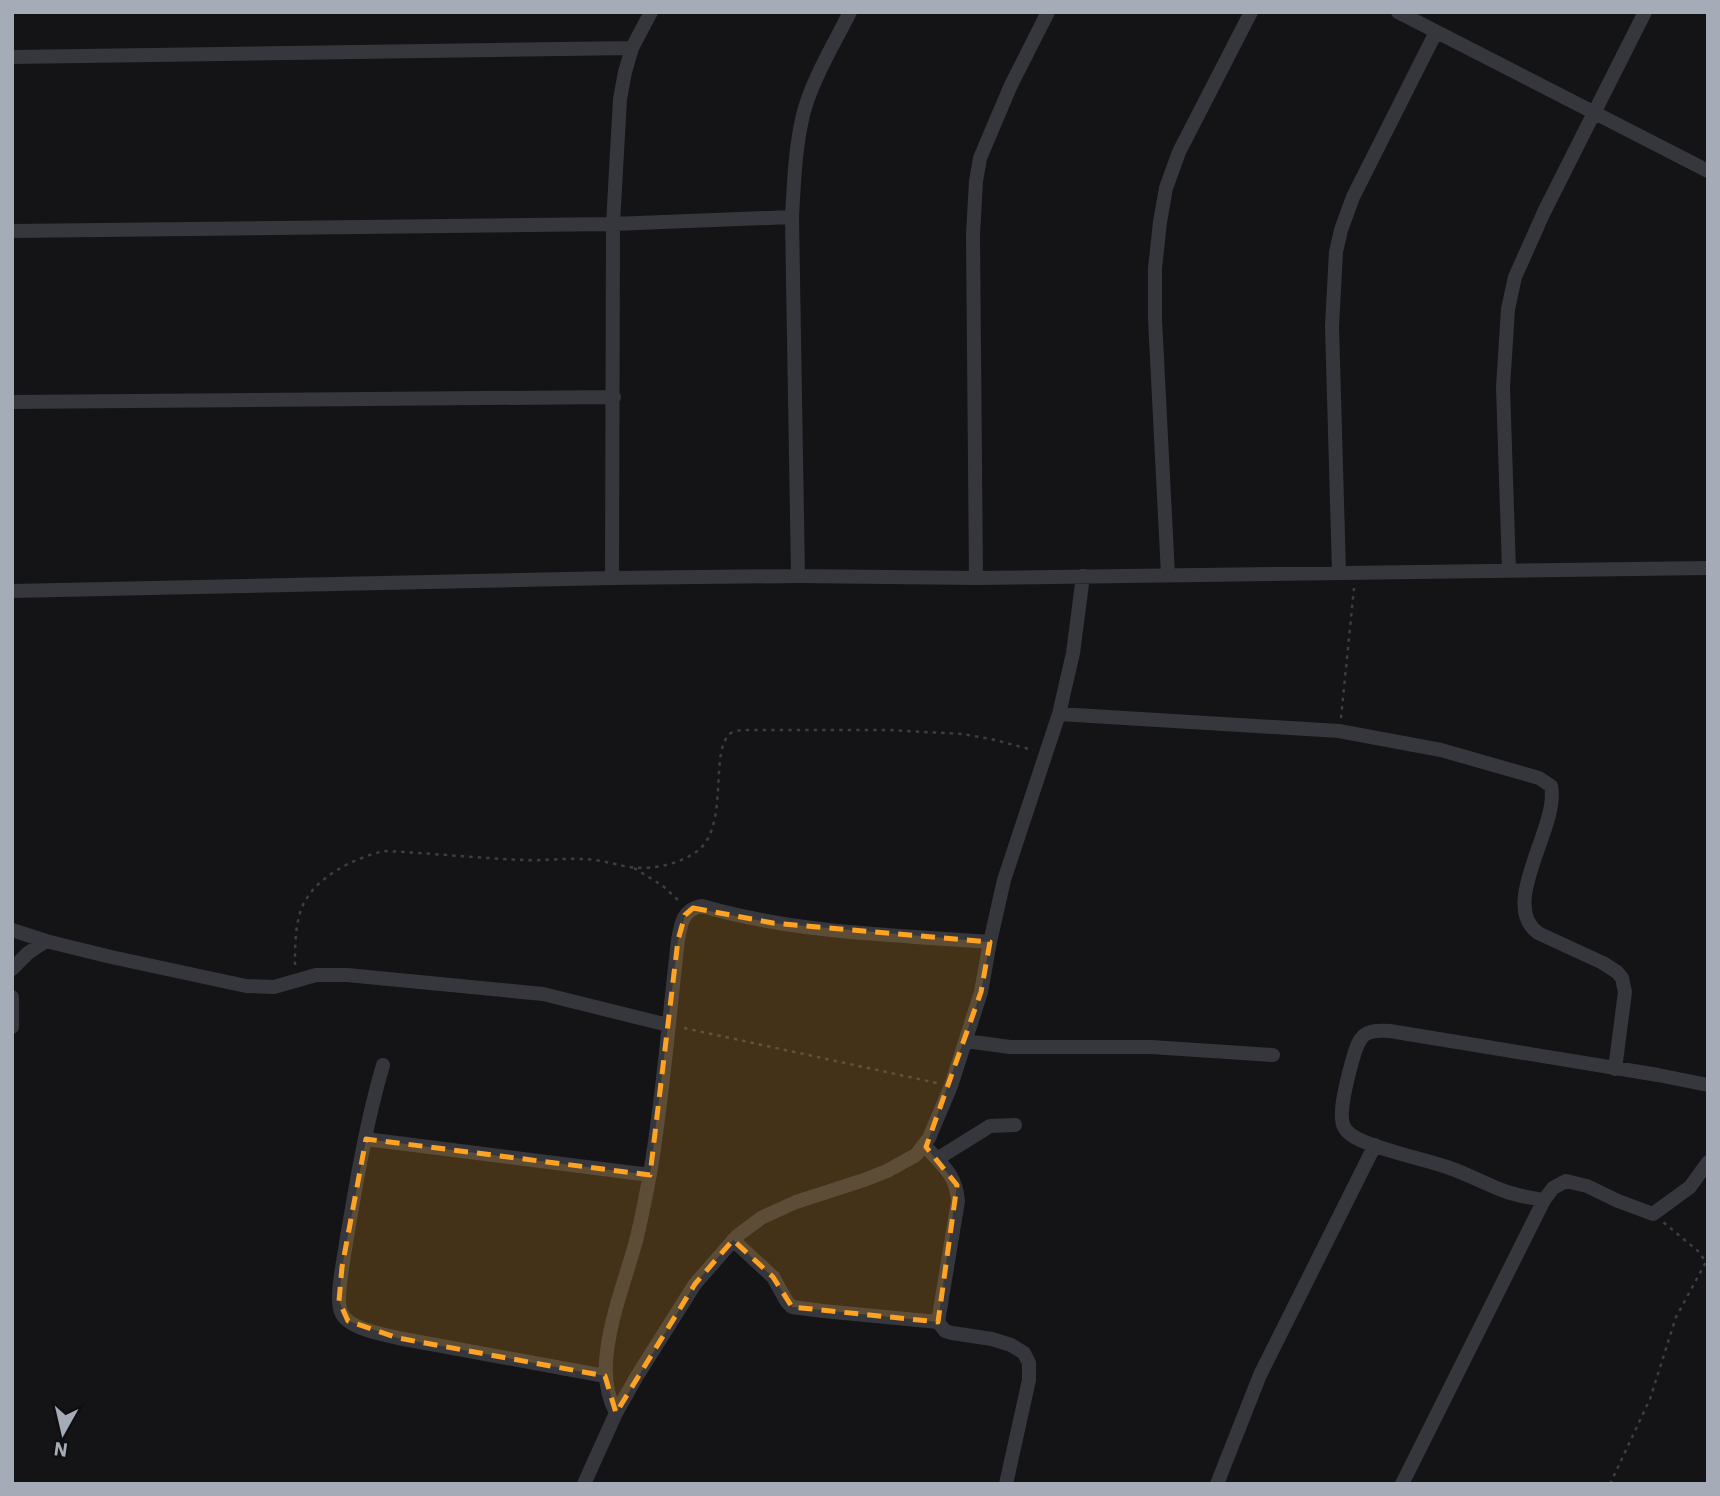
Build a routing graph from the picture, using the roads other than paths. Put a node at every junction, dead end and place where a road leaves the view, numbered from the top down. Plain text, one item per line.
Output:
1 (651, 12) edge
2 (850, 12) edge
3 (1048, 12) edge
4 (1251, 12) edge
5 (1398, 12) edge
6 (1645, 12) edge
7 (1436, 32) junction
8 (632, 48) junction
9 (12, 57) edge
10 (1594, 112) junction
11 (1708, 171) edge
12 (792, 217) junction
13 (613, 225) junction
14 (12, 230) edge
15 (614, 397) junction
16 (12, 402) edge
17 (1708, 568) edge
18 (1510, 570) junction
19 (1339, 572) junction
20 (1168, 575) junction
21 (798, 576) junction
22 (1083, 576) junction
23 (612, 578) junction
24 (976, 578) junction
25 (12, 591) edge
26 (1059, 714) junction
27 (12, 930) edge
28 (46, 941) junction
29 (990, 942) junction
30 (12, 969) edge
31 (12, 997) edge
32 (668, 1025) junction
33 (12, 1027) edge
34 (965, 1041) junction
35 (1273, 1055) dead end
36 (383, 1065) dead end
37 (1615, 1069) junction
38 (1708, 1085) edge
39 (1015, 1125) dead end
40 (366, 1139) junction
41 (925, 1145) junction
42 (1375, 1146) junction
43 (937, 1159) junction
44 (1708, 1162) edge
45 (650, 1175) junction
46 (1544, 1200) junction
47 (733, 1240) junction
48 (938, 1322) junction
49 (605, 1376) junction
50 (616, 1413) junction
51 (584, 1484) edge
52 (1006, 1484) edge
53 (1217, 1484) edge
54 (1402, 1484) edge

1 - 8 street
2 - 12 street
3 - 24 street
4 - 20 street
5 - 7 street
6 - 10 street
7 - 10 street
7 - 19 street
8 - 9 street
8 - 13 street
10 - 11 street
10 - 18 street
12 - 13 street
12 - 21 street
13 - 14 street
13 - 15 street
15 - 16 street
15 - 23 street
17 - 18 street
18 - 19 street
19 - 20 street
20 - 22 street
21 - 23 street
21 - 24 street
22 - 24 street
22 - 26 street
23 - 25 street
26 - 29 street
26 - 37 street
27 - 28 street
28 - 30 street
28 - 32 street
29 - 32 street
29 - 34 street
31 - 33 street
32 - 45 street
34 - 35 street
34 - 41 street
36 - 40 street
37 - 38 street
37 - 42 street
39 - 43 street
40 - 45 street
40 - 49 street
41 - 43 street
41 - 47 street
42 - 46 street
42 - 53 street
43 - 48 street
44 - 46 street
45 - 49 street
46 - 54 street
47 - 48 street
47 - 50 street
48 - 52 street
49 - 50 street
50 - 51 street

